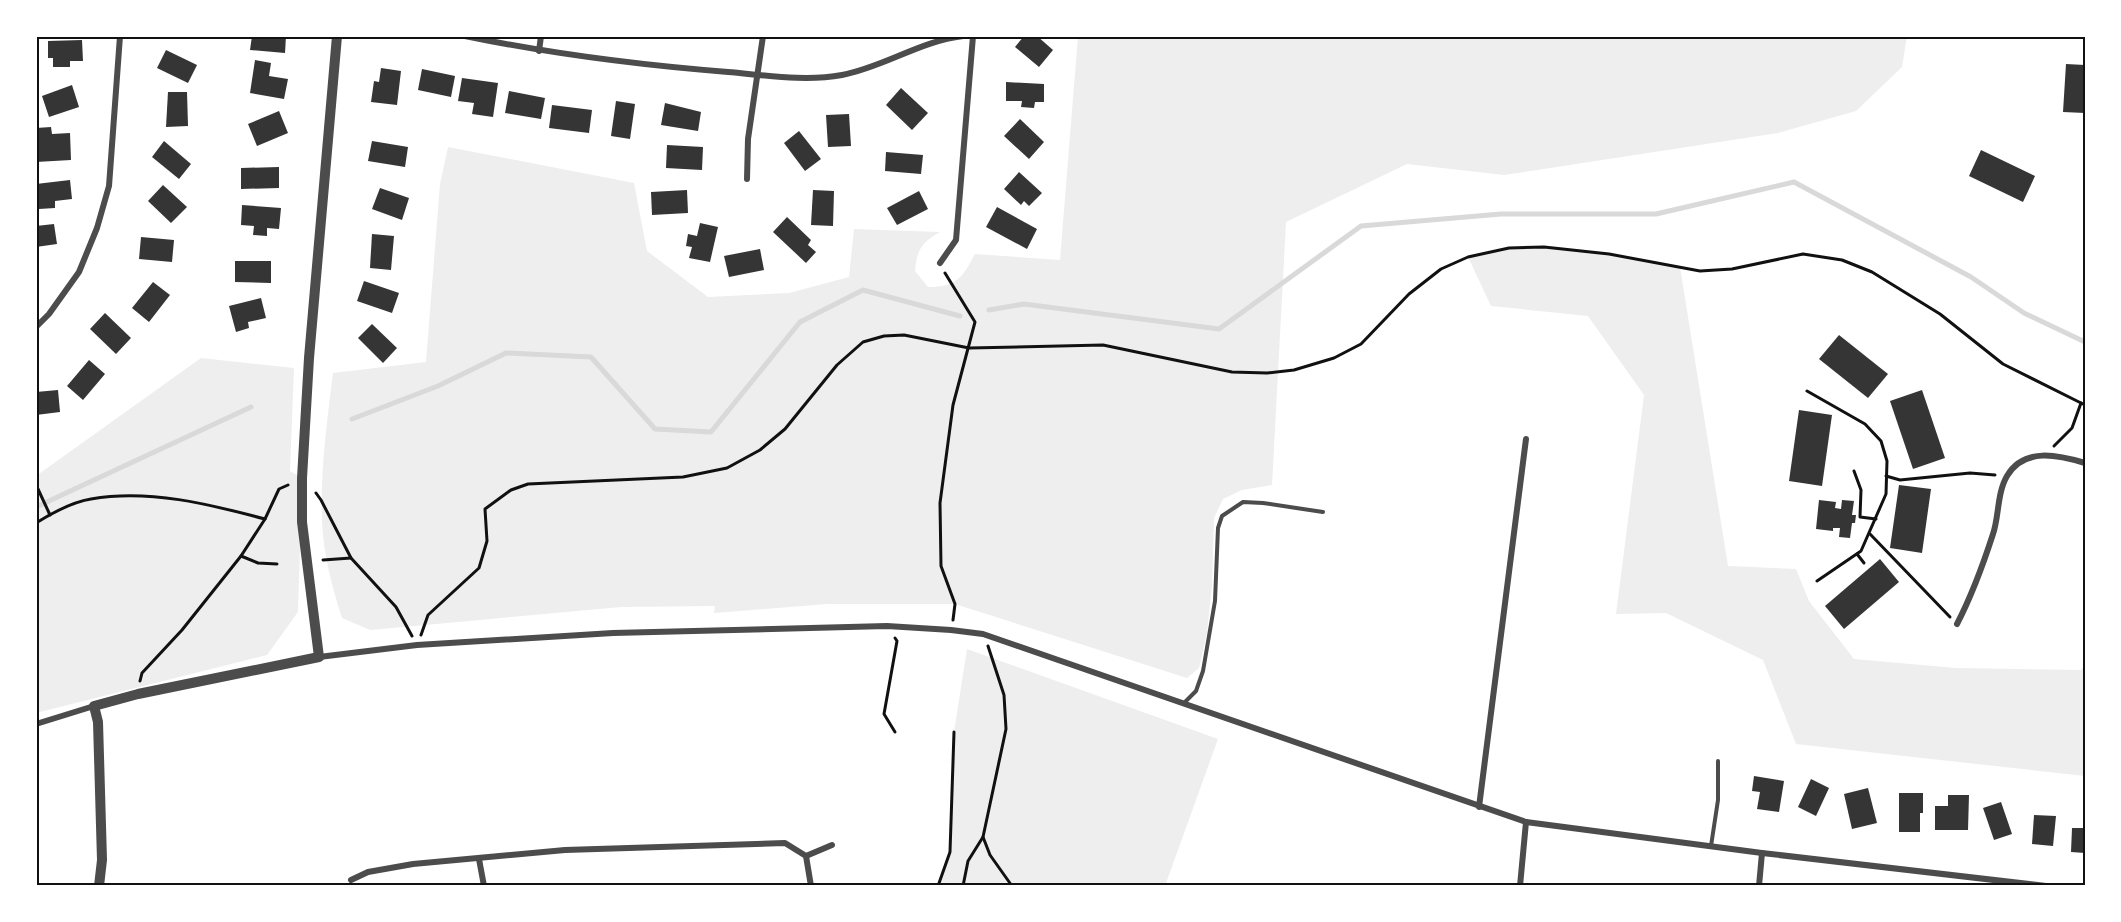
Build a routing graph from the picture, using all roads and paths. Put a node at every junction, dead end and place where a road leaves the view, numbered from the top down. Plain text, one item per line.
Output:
1 (120, 36) edge
2 (337, 36) edge
3 (465, 36) edge
4 (541, 36) edge
5 (763, 36) edge
6 (963, 36) edge
7 (973, 36) edge
8 (539, 51) junction
9 (756, 74) junction
10 (747, 179) dead end
11 (939, 264) joint
12 (36, 327) edge
13 (969, 348) junction
14 (1807, 391) dead end
15 (2083, 404) edge
16 (1526, 439) dead end
17 (2045, 455) junction
18 (2085, 463) edge
19 (1854, 471) dead end
20 (1887, 476) junction
21 (2006, 477) junction
22 (302, 478) junction
23 (38, 489) dead end
24 (1323, 512) dead end
25 (50, 515) junction
26 (264, 519) junction
27 (1876, 519) junction
28 (36, 523) edge
29 (1870, 534) junction
30 (1857, 554) junction
31 (241, 556) junction
32 (351, 558) junction
33 (323, 560) dead end
34 (1864, 562) dead end
35 (278, 564) dead end
36 (1817, 581) dead end
37 (1957, 624) joint
38 (887, 626) junction
39 (951, 630) junction
40 (983, 634) junction
41 (417, 645) junction
42 (319, 657) junction
43 (138, 694) junction
44 (1184, 703) junction
45 (94, 706) junction
46 (36, 724) edge
47 (895, 732) dead end
48 (954, 732) dead end
49 (1718, 761) dead end
50 (1479, 807) junction
51 (1526, 822) junction
52 (983, 837) junction
53 (832, 845) dead end
54 (1711, 846) junction
55 (1762, 853) junction
56 (806, 856) junction
57 (479, 859) junction
58 (351, 880) dead end
59 (2025, 885) edge
60 (99, 886) edge
61 (484, 886) edge
62 (811, 886) edge
63 (938, 886) edge
64 (963, 886) edge
65 (1012, 886) edge
66 (1520, 886) edge
67 (1759, 886) edge
68 (2046, 886) edge

1 - 12 street
2 - 22 street
3 - 8 street
4 - 8 street
5 - 9 street
6 - 9 street
7 - 11 street
8 - 9 street
9 - 10 street
11 - 13 path
13 - 15 path
13 - 39 path
13 - 41 path
14 - 20 path
15 - 17 path
16 - 50 street
17 - 18 street
17 - 21 street
19 - 27 path
20 - 21 path
20 - 27 path
21 - 37 street
22 - 26 path
22 - 32 path
22 - 42 street
23 - 25 path
24 - 44 lane
25 - 26 path
25 - 28 path
26 - 31 path
27 - 29 path
29 - 30 path
29 - 37 path
30 - 34 path
30 - 36 path
31 - 35 path
31 - 43 path
32 - 33 path
32 - 41 path
38 - 39 street
38 - 41 street
38 - 47 path
39 - 40 street
40 - 44 street
40 - 52 path
41 - 42 street
42 - 43 street
43 - 45 street
44 - 50 street
45 - 46 street
45 - 60 street
48 - 63 path
49 - 54 lane
50 - 51 street
51 - 54 street
51 - 66 street
52 - 64 path
52 - 65 path
53 - 56 street
54 - 55 street
55 - 59 street
55 - 67 street
56 - 57 street
56 - 62 street
57 - 58 street
57 - 61 street
59 - 68 street

